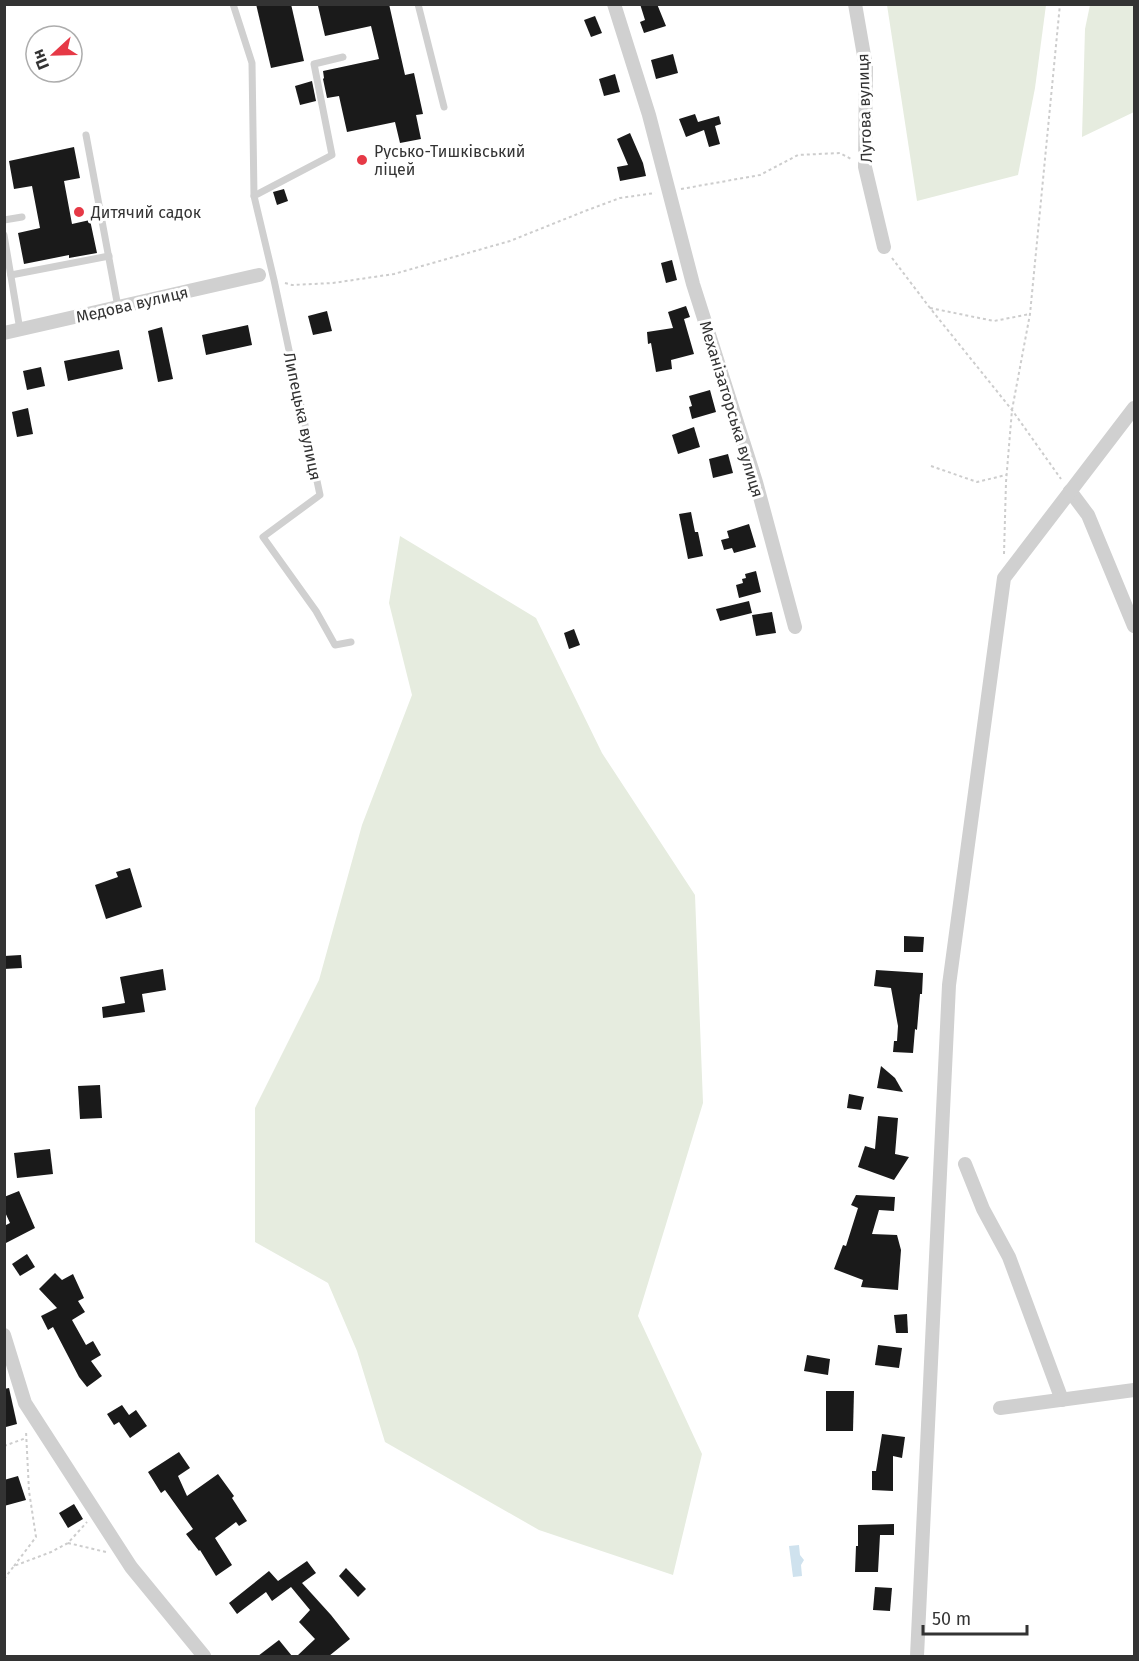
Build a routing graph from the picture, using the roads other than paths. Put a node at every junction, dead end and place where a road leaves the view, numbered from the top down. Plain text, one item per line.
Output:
1 (233, 4) edge
2 (418, 4) edge
3 (614, 4) edge
4 (855, 4) edge
5 (344, 57) dead end
6 (444, 107) dead end
7 (86, 135) dead end
8 (254, 196) junction
9 (22, 217) dead end
10 (4, 220) edge
11 (4, 235) edge
12 (884, 247) road end
13 (109, 256) junction
14 (11, 275) junction
15 (259, 275) dead end
16 (118, 307) junction
17 (20, 330) junction
18 (4, 333) edge
19 (1134, 408) edge
20 (1070, 491) junction
21 (1134, 626) edge
22 (795, 627) dead end
23 (351, 642) dead end
24 (965, 1164) dead end
25 (4, 1335) edge
26 (1134, 1390) edge
27 (1062, 1400) junction
28 (1000, 1408) dead end
29 (204, 1656) edge
30 (917, 1656) edge

1 - 8 lane, Липецька вулиця
2 - 6 lane
3 - 22 street, Механізаторська вулиця
4 - 12 street, Лугова вулиця
5 - 8 lane
7 - 13 lane
8 - 23 lane, Липецька вулиця
9 - 10 lane
11 - 14 lane
13 - 14 lane
13 - 16 lane
14 - 17 lane
15 - 16 street, Медова вулиця
16 - 17 street, Медова вулиця
17 - 18 street, Медова вулиця
19 - 20 street
20 - 21 street
20 - 30 street
24 - 27 street
25 - 29 street
26 - 27 street
27 - 28 street

